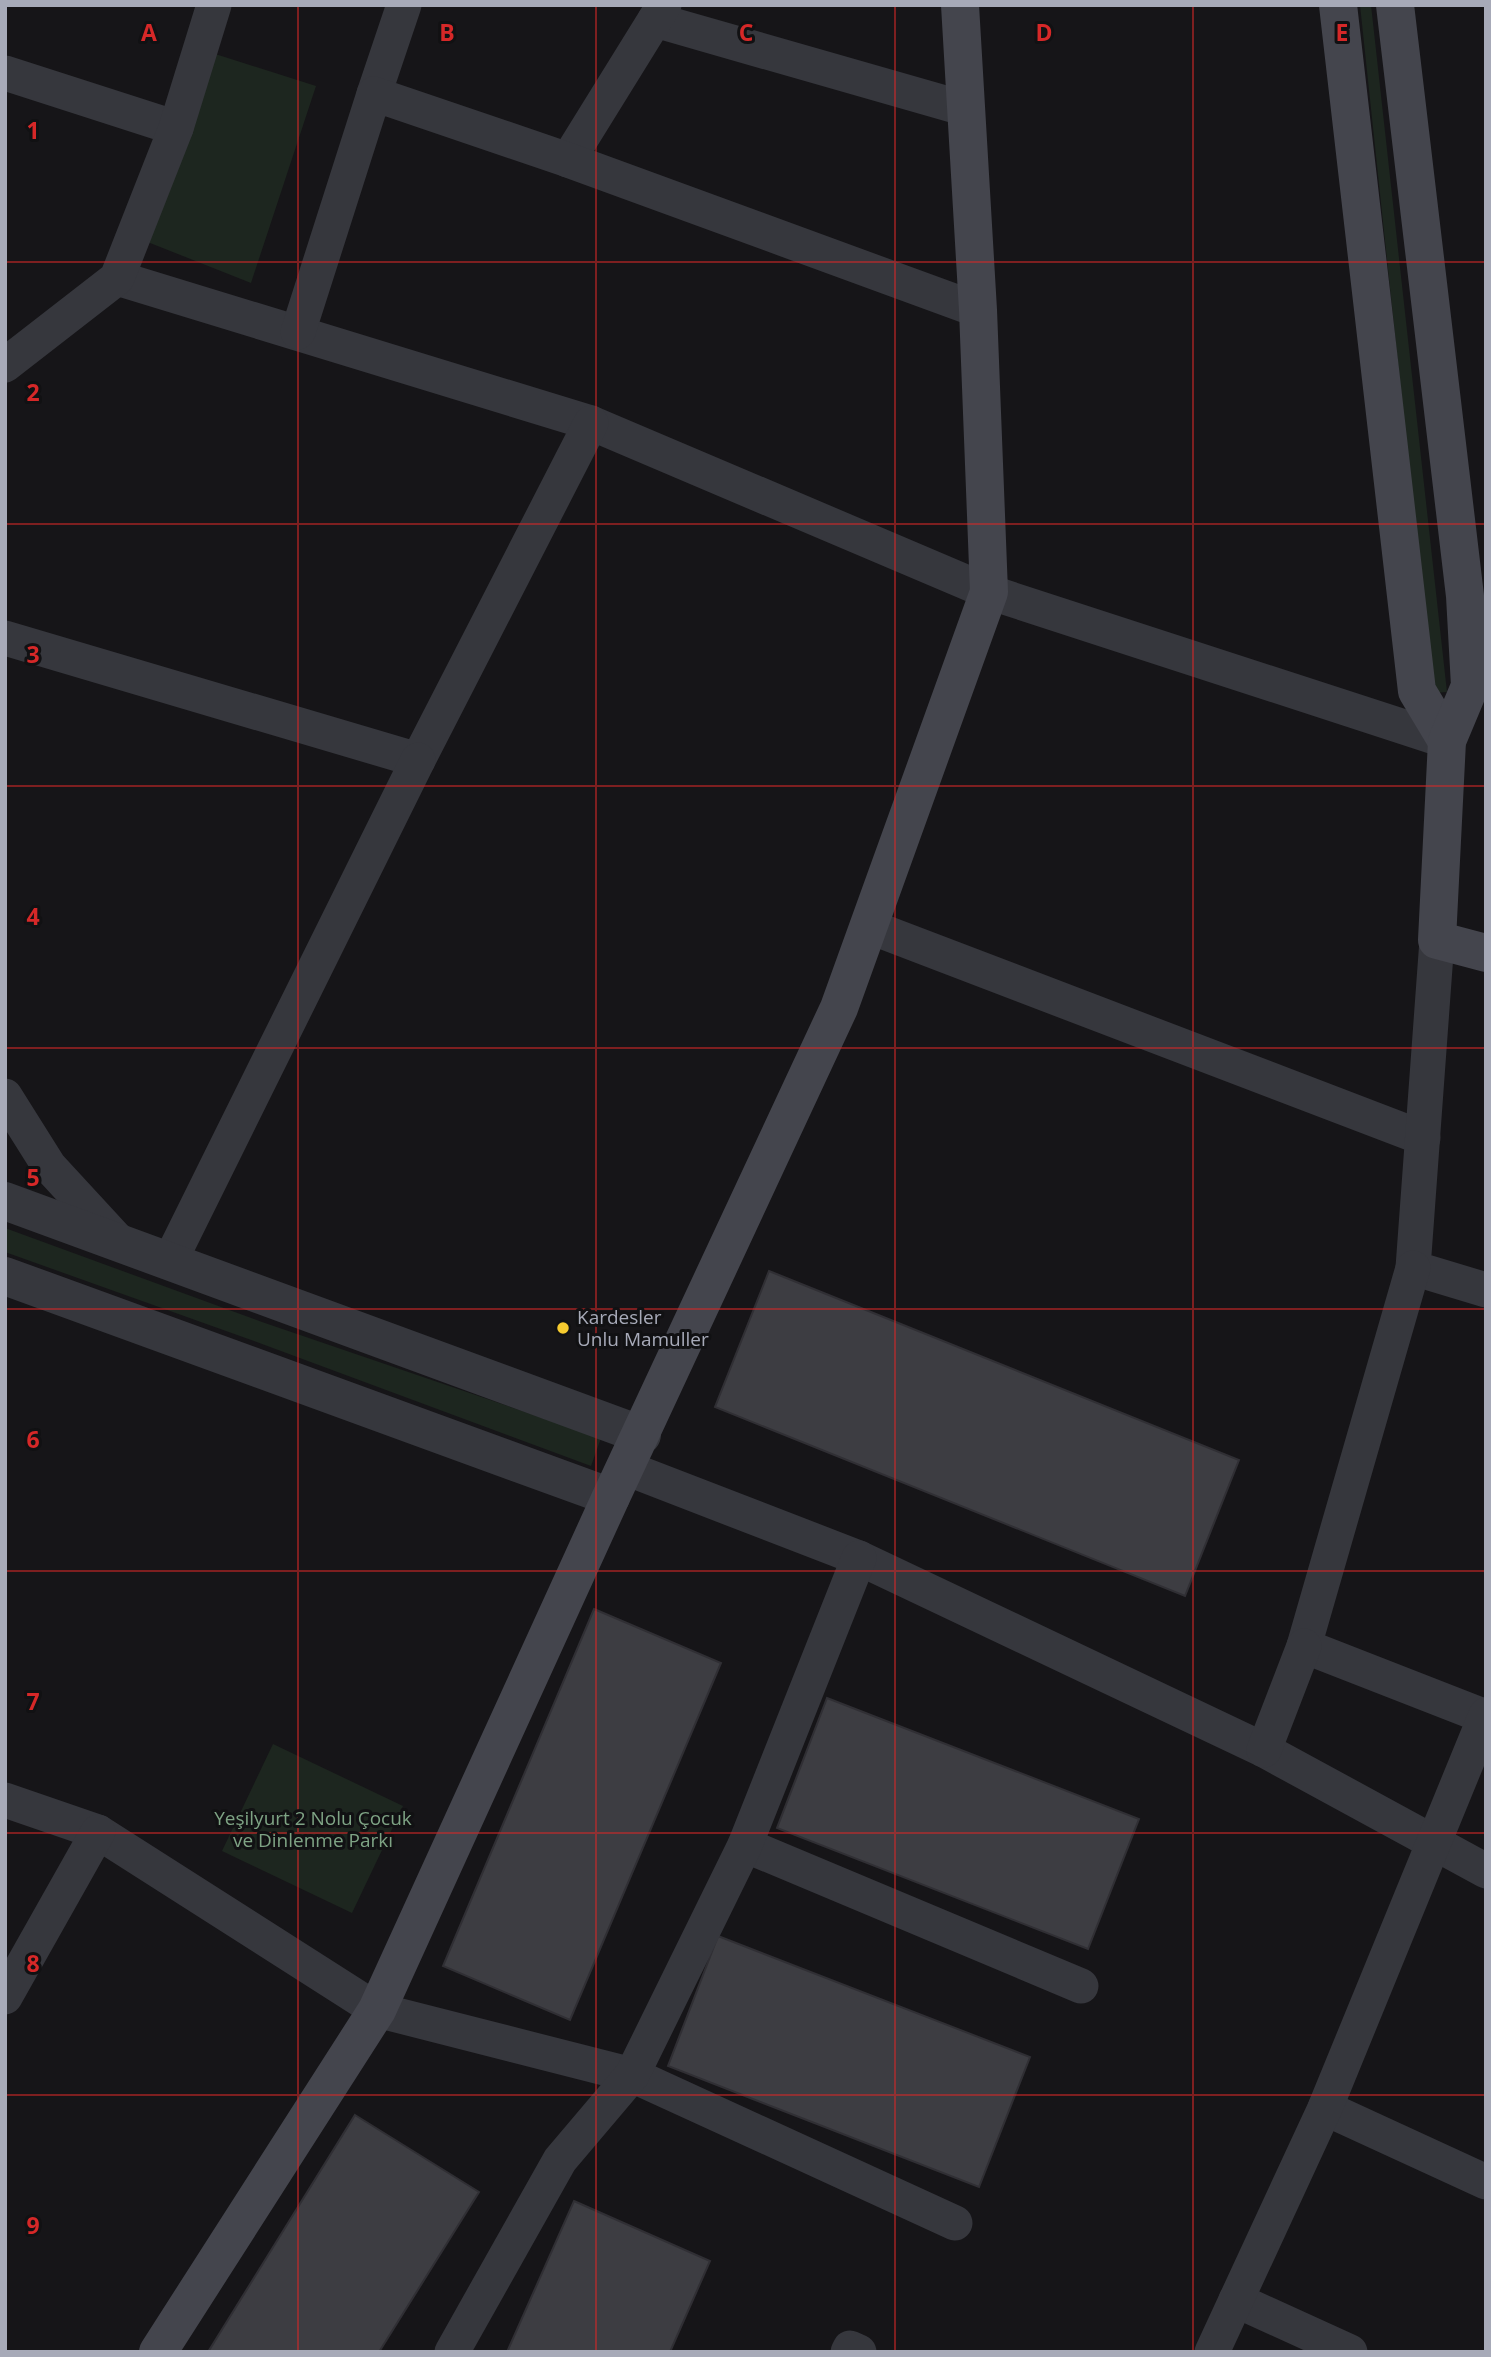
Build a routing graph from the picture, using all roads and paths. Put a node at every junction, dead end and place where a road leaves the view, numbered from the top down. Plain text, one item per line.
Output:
1 (214, 5) edge
2 (404, 5) edge
3 (960, 5) edge
4 (1338, 5) edge
5 (1395, 5) edge
6 (659, 13) edge
7 (5, 73) edge
8 (374, 94) junction
9 (965, 109) junction
10 (176, 128) junction
11 (568, 160) junction
12 (117, 278) junction
13 (978, 310) junction
14 (298, 332) junction
15 (5, 365) edge
16 (591, 423) junction
17 (989, 592) junction
18 (5, 638) edge
19 (1447, 741) junction
20 (418, 760) junction
21 (868, 926) junction
22 (1437, 940) junction
23 (1486, 953) edge
24 (5, 1096) edge
25 (1423, 1138) junction
26 (5, 1201) edge
27 (120, 1243) junction
28 (170, 1261) junction
29 (1413, 1268) junction
30 (5, 1276) edge
31 (1486, 1290) edge
32 (626, 1467) junction
33 (859, 1558) junction
34 (1304, 1646) junction
35 (1485, 1716) edge
36 (1264, 1750) junction
37 (5, 1800) edge
38 (98, 1832) junction
39 (1434, 1843) junction
40 (745, 1845) junction
41 (1486, 1871) edge
42 (1081, 1986) dead end
43 (5, 1997) edge
44 (377, 2010) junction
45 (632, 2075) junction
46 (1325, 2108) junction
47 (1486, 2182) edge
48 (955, 2223) dead end
49 (1236, 2300) junction
50 (158, 2352) edge
51 (452, 2352) edge
52 (848, 2352) edge
53 (859, 2352) edge
54 (1212, 2352) edge
55 (1350, 2352) edge

1 - 10 street
2 - 8 street
3 - 9 main road
4 - 19 main road
5 - 19 main road
6 - 9 street
6 - 11 street
7 - 10 street
8 - 11 street
8 - 14 street
9 - 13 main road
10 - 12 street
11 - 13 street
12 - 14 street
12 - 15 street
13 - 17 main road
14 - 16 street
16 - 17 street
16 - 20 street
17 - 19 street
17 - 21 main road
18 - 20 street
19 - 22 main road
20 - 28 street
21 - 25 street
21 - 32 main road
22 - 23 main road
22 - 25 street
24 - 27 street
25 - 29 street
26 - 27 street
27 - 28 street
28 - 32 street
29 - 31 street
29 - 34 street
30 - 32 street
32 - 33 street
32 - 44 main road
33 - 36 street
33 - 40 street
34 - 35 street
34 - 36 street
35 - 39 street
36 - 39 street
37 - 38 street
38 - 43 street
38 - 44 street
39 - 41 street
39 - 46 street
40 - 42 street
40 - 45 street
44 - 45 street
44 - 50 main road
45 - 48 street
45 - 51 street
46 - 47 street
46 - 49 street
49 - 54 street
49 - 55 street
52 - 53 street

